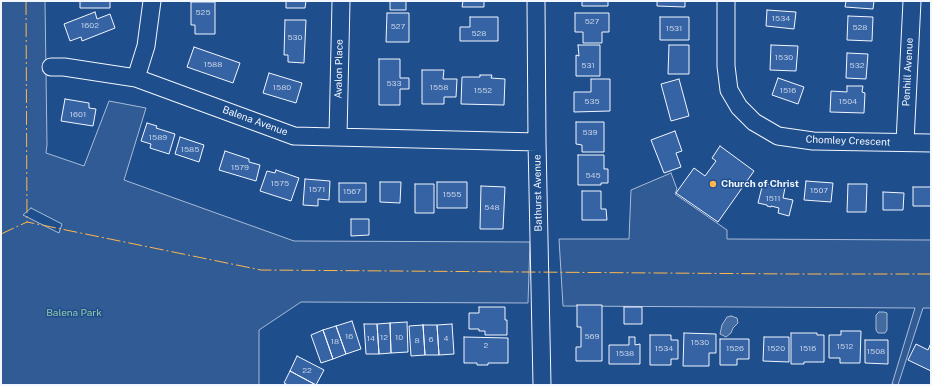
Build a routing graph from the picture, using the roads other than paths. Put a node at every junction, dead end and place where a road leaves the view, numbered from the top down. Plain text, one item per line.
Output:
1 (152, 1) edge
2 (340, 1) edge
3 (536, 1) edge
4 (726, 1) edge
5 (912, 1) edge
6 (51, 67) dead end
7 (136, 78) junction
8 (338, 136) junction
9 (537, 142) junction
10 (905, 142) junction
11 (931, 143) edge
12 (542, 385) edge

1 - 7 street
2 - 8 street, Avalon Place
3 - 9 street, Bathurst Avenue
4 - 10 street, Chomley Crescent
5 - 10 street, Penhill Avenue
6 - 7 street, Balena Avenue
7 - 8 street, Balena Avenue
8 - 9 street, Balena Avenue
9 - 12 street, Bathurst Avenue
10 - 11 street, Chomley Crescent

